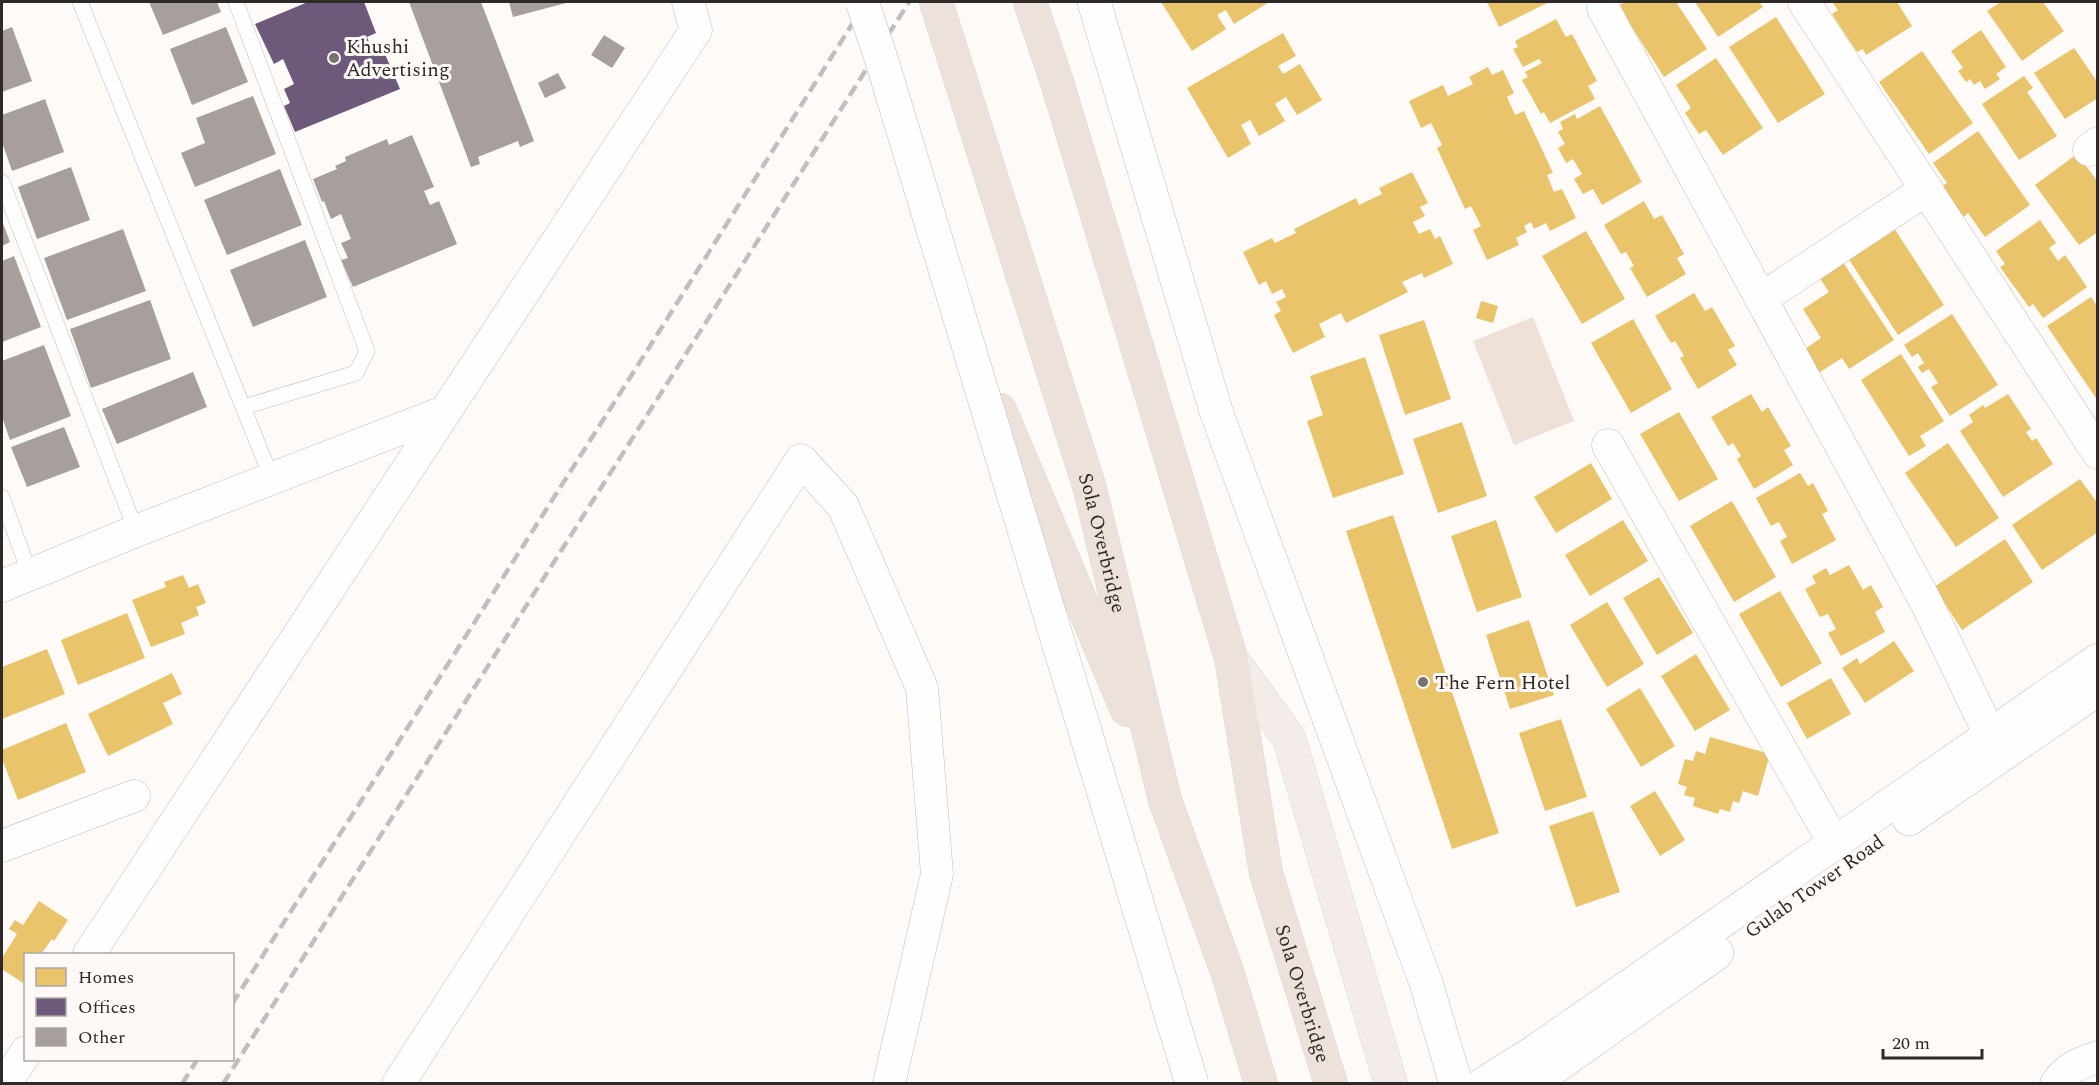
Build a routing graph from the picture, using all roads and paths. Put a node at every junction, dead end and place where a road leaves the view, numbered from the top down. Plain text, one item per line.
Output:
1 (80, 2) edge
2 (236, 2) edge
3 (688, 2) edge
4 (862, 2) edge
5 (936, 2) edge
6 (1030, 2) edge
7 (1094, 2) edge
8 (1804, 2) edge
9 (1603, 8) dead end
10 (2, 182) edge
11 (1927, 189) junction
12 (1761, 299) junction
13 (954, 302) junction
14 (244, 407) junction
15 (444, 412) junction
16 (1608, 446) dead end
17 (2097, 453) edge
18 (272, 478) junction
19 (2, 497) edge
20 (136, 531) junction
21 (16, 580) edge
22 (1231, 658) junction
23 (2097, 660) edge
24 (2097, 689) edge
25 (1989, 735) junction
26 (134, 796) dead end
27 (1165, 800) junction
28 (1834, 843) junction
29 (2, 846) edge
30 (90, 953) edge
31 (24, 1055) edge
32 (2097, 1057) edge
33 (5, 1083) edge
34 (398, 1083) edge
35 (889, 1083) edge
36 (1191, 1083) edge
37 (1261, 1083) edge
38 (1331, 1083) edge
39 (1391, 1083) edge
40 (1456, 1083) edge
41 (1483, 1083) edge
42 (1531, 1083) edge
43 (2056, 1083) edge

1 - 14 lane
2 - 14 lane
3 - 15 street
4 - 13 street, bridge
5 - 27 highway, Sola Overbridge
6 - 22 highway, Sola Overbridge
7 - 40 street
8 - 11 street
9 - 12 street
10 - 20 lane
11 - 12 street
11 - 17 street
12 - 25 street
13 - 27 highway, bridge
13 - 36 street, bridge
14 - 18 lane
15 - 18 street
15 - 30 street
16 - 28 street
18 - 20 street
19 - 21 lane
20 - 21 street
22 - 38 highway, Sola Overbridge
22 - 39 main road
23 - 25 street
24 - 42 street, Gulab Tower Road
25 - 28 street
26 - 29 street
27 - 37 highway, Sola Overbridge
28 - 41 street
31 - 33 street
32 - 43 street
34 - 35 street

